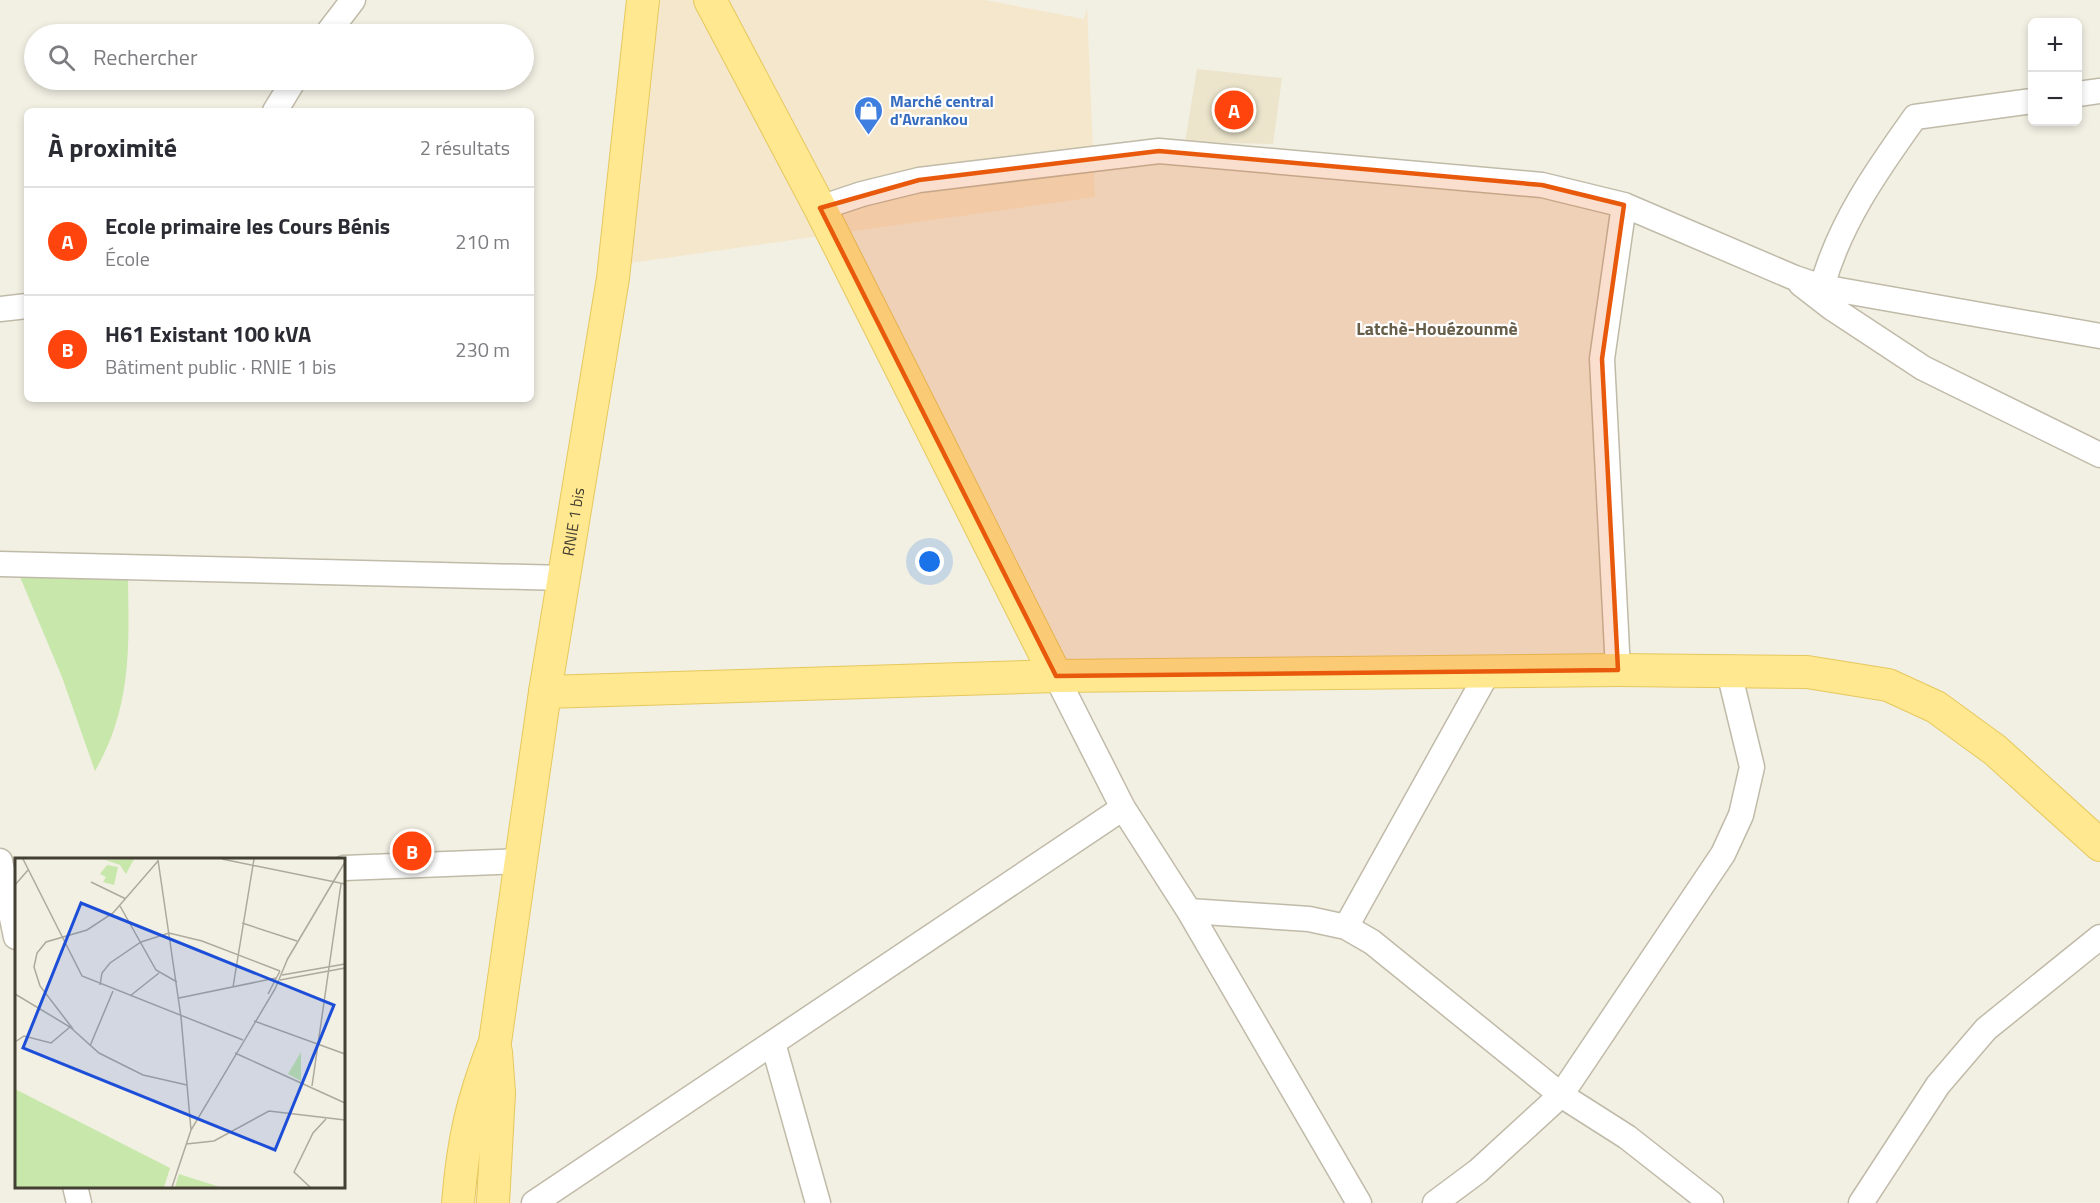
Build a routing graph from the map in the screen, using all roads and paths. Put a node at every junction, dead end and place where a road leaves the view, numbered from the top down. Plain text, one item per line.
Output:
1 (354, 0) edge
2 (644, 0) edge
3 (710, 0) edge
4 (335, 24) edge
5 (288, 90) edge
6 (2100, 91) edge
7 (2082, 93) edge
8 (2028, 102) edge
9 (277, 108) edge
10 (1624, 205) junction
11 (820, 208) junction
12 (1795, 278) junction
13 (1822, 287) junction
14 (24, 306) edge
15 (0, 309) edge
16 (2100, 336) edge
17 (2100, 455) edge
18 (0, 564) edge
19 (564, 578) junction
20 (1618, 670) junction
21 (1488, 672) junction
22 (1729, 672) junction
23 (1056, 676) junction
24 (545, 692) junction
25 (1123, 808) junction
26 (2100, 845) edge
27 (523, 861) junction
28 (345, 868) edge
29 (5, 877) edge
30 (1189, 911) junction
31 (1346, 927) junction
32 (15, 932) edge
33 (2100, 937) edge
34 (495, 1042) junction
35 (773, 1043) junction
36 (1561, 1095) junction
37 (75, 1188) edge
38 (79, 1203) edge
39 (458, 1203) edge
40 (493, 1203) edge
41 (534, 1203) edge
42 (818, 1203) edge
43 (1359, 1203) edge
44 (1435, 1203) edge
45 (1711, 1203) edge
46 (1861, 1203) edge

1 - 4 street
2 - 19 main road, RNIE 1 bis
3 - 11 main road
5 - 9 street
6 - 7 street
8 - 13 street
10 - 11 street
10 - 12 street
10 - 20 street
11 - 23 main road
12 - 13 street
12 - 17 street
13 - 16 street
14 - 15 street
18 - 19 street
19 - 24 main road, RNIE 1 bis
20 - 21 main road
20 - 22 main road
21 - 23 main road
21 - 31 street
22 - 26 main road
22 - 36 street
23 - 24 main road
23 - 25 street
24 - 27 main road, RNIE 1 bis
25 - 30 street
25 - 35 street
27 - 28 street
27 - 34 main road, RNIE 1 bis
29 - 32 street
30 - 31 street
30 - 43 street
31 - 36 street
33 - 46 street
34 - 39 main road
34 - 40 main road
35 - 41 street
35 - 42 street
36 - 44 street
36 - 45 street
37 - 38 street

